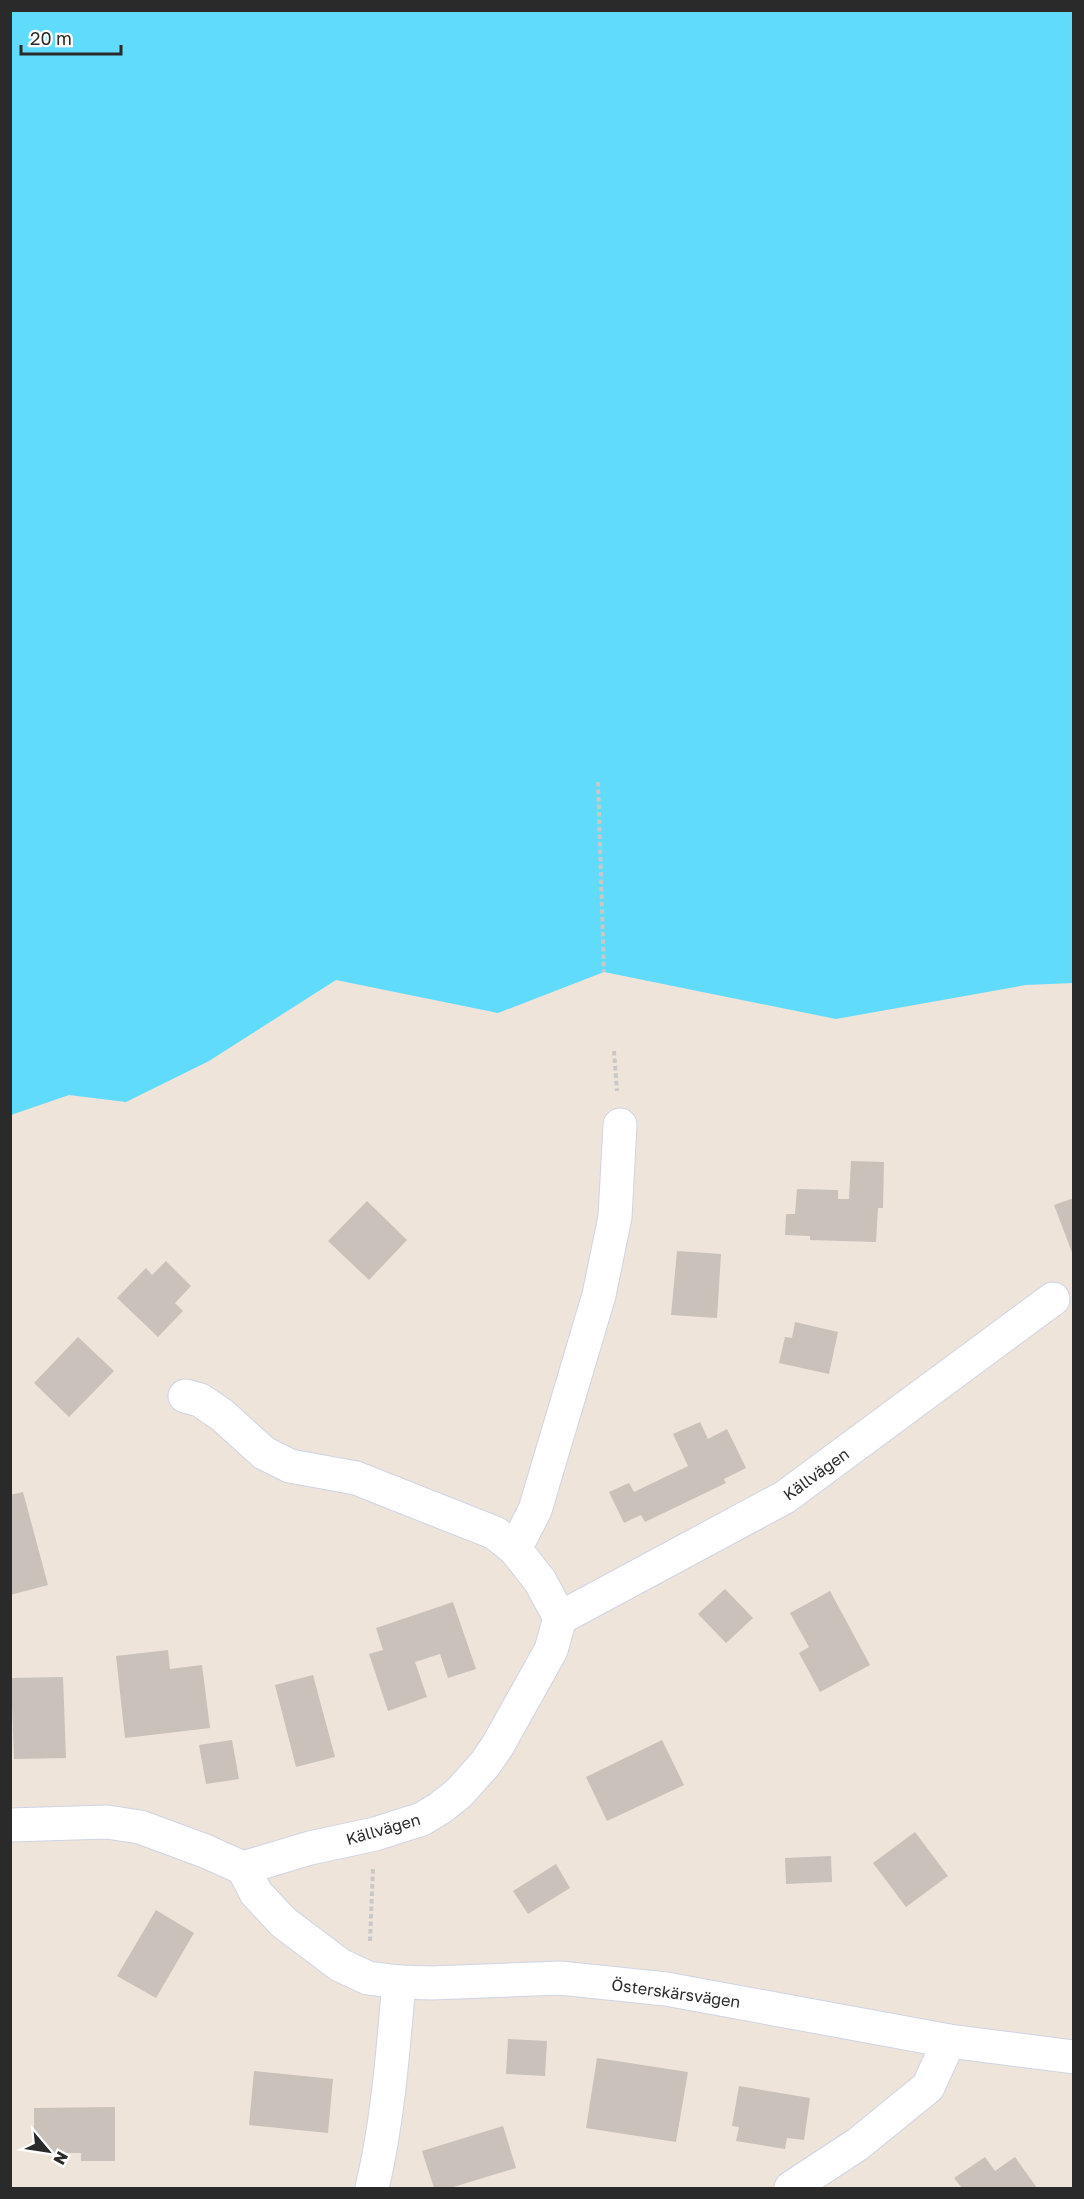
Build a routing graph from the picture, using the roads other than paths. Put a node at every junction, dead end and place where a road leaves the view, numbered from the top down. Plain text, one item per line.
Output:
1 (620, 1125) road end
2 (1053, 1299) dead end
3 (185, 1396) dead end
4 (516, 1549) junction
5 (560, 1618) junction
6 (10, 1826) edge
7 (243, 1868) junction
8 (384, 1980) junction
9 (949, 2041) junction
10 (1074, 2057) edge
11 (372, 2188) edge
12 (791, 2188) edge

1 - 4 street
2 - 5 street, Källvägen
3 - 4 street
4 - 5 street
5 - 7 street, Källvägen
6 - 7 street
7 - 8 street, Österskärsvägen
8 - 9 street, Österskärsvägen
8 - 11 street
9 - 10 street, Österskärsvägen
9 - 12 street

